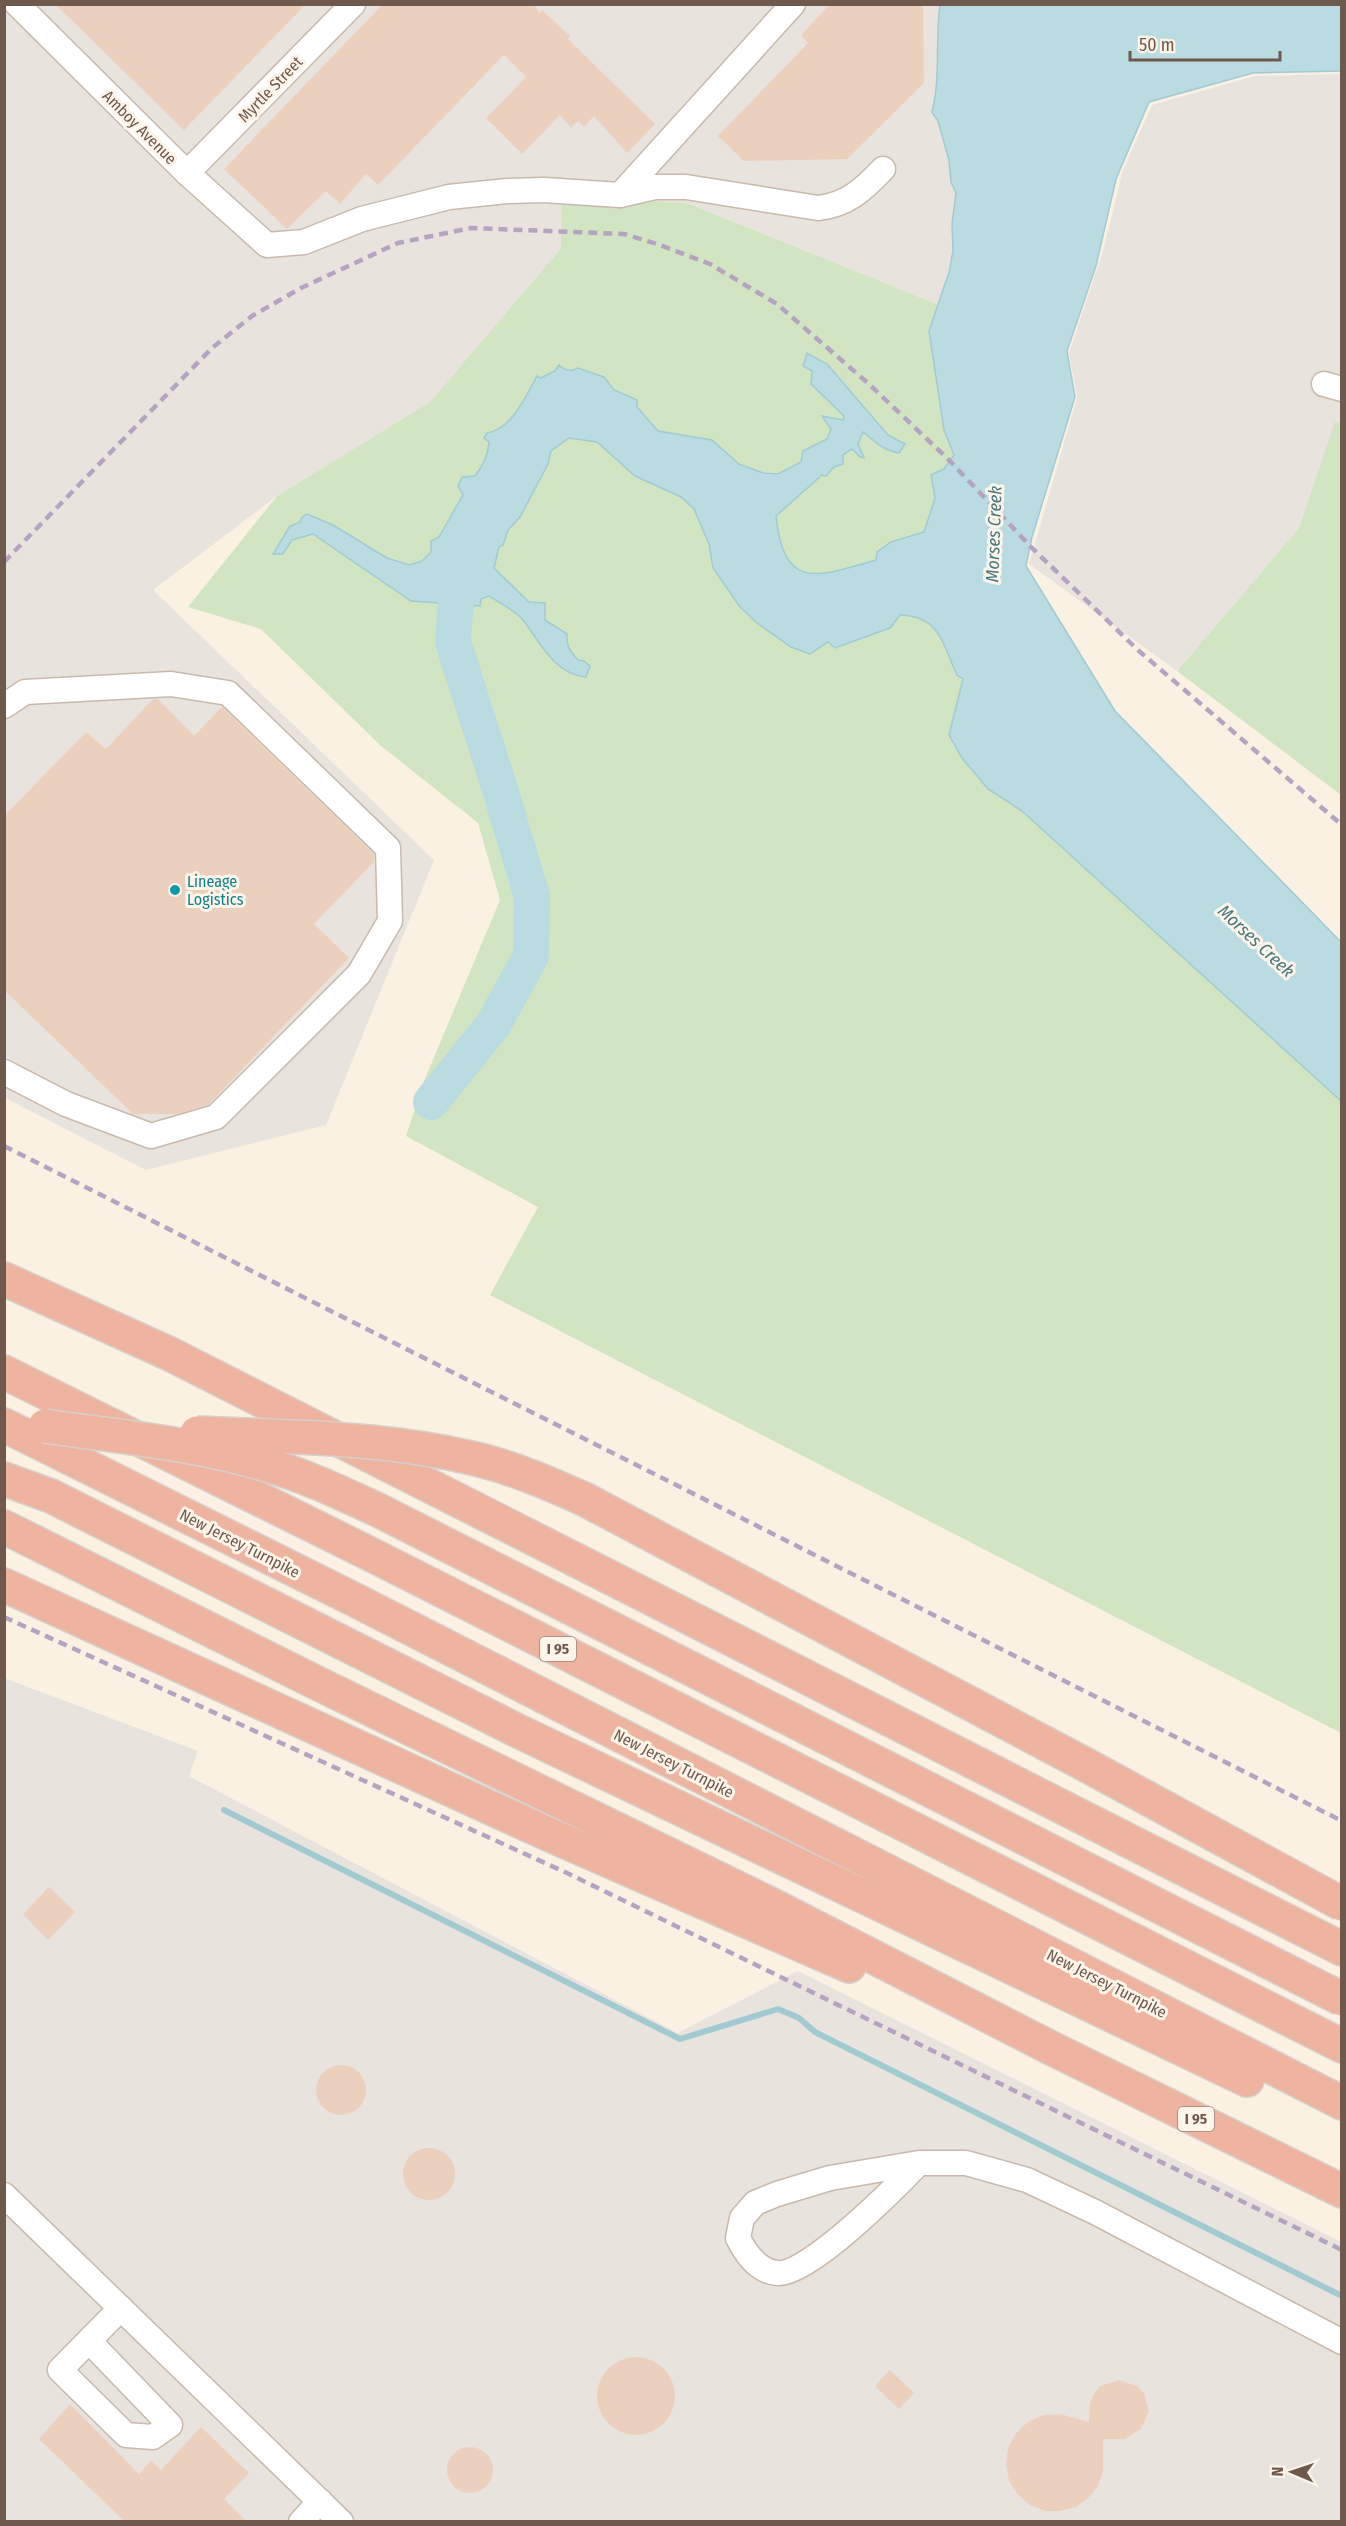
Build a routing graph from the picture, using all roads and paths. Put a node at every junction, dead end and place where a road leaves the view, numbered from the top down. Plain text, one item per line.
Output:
1 (17, 4) edge
2 (353, 4) edge
3 (793, 4) edge
4 (883, 169) dead end
5 (188, 173) junction
6 (620, 195) junction
7 (4, 706) edge
8 (4, 1072) edge
9 (4, 1279) edge
10 (4, 1372) edge
11 (4, 1424) edge
12 (45, 1426) junction
13 (4, 1479) edge
14 (4, 1527) edge
15 (4, 1585) edge
16 (1341, 1904) edge
17 (1341, 1949) edge
18 (1082, 1985) junction
19 (1341, 1999) edge
20 (1341, 2046) edge
21 (1051, 2048) junction
22 (1341, 2103) edge
23 (1341, 2122) edge
24 (919, 2163) junction
25 (1341, 2191) edge
26 (4, 2195) edge
27 (121, 2308) junction
28 (89, 2341) dead end
29 (1341, 2342) edge
30 (320, 2501) junction
31 (301, 2522) edge
32 (340, 2522) edge

1 - 5 street, Amboy Avenue
2 - 5 street, Myrtle Street
3 - 6 street
4 - 6 street
5 - 6 street, Amboy Avenue
7 - 8 street
9 - 17 highway
10 - 20 highway, I 95
11 - 12 highway
11 - 18 highway, New Jersey Turnpike
12 - 16 highway, bridge
12 - 19 highway, bridge
13 - 18 highway
14 - 21 highway, I 95
15 - 21 highway
18 - 22 highway, New Jersey Turnpike
18 - 23 highway
21 - 25 highway, I 95
24 - 24 street
24 - 29 street
26 - 27 street
27 - 28 street
27 - 30 street
30 - 31 street
30 - 32 street

